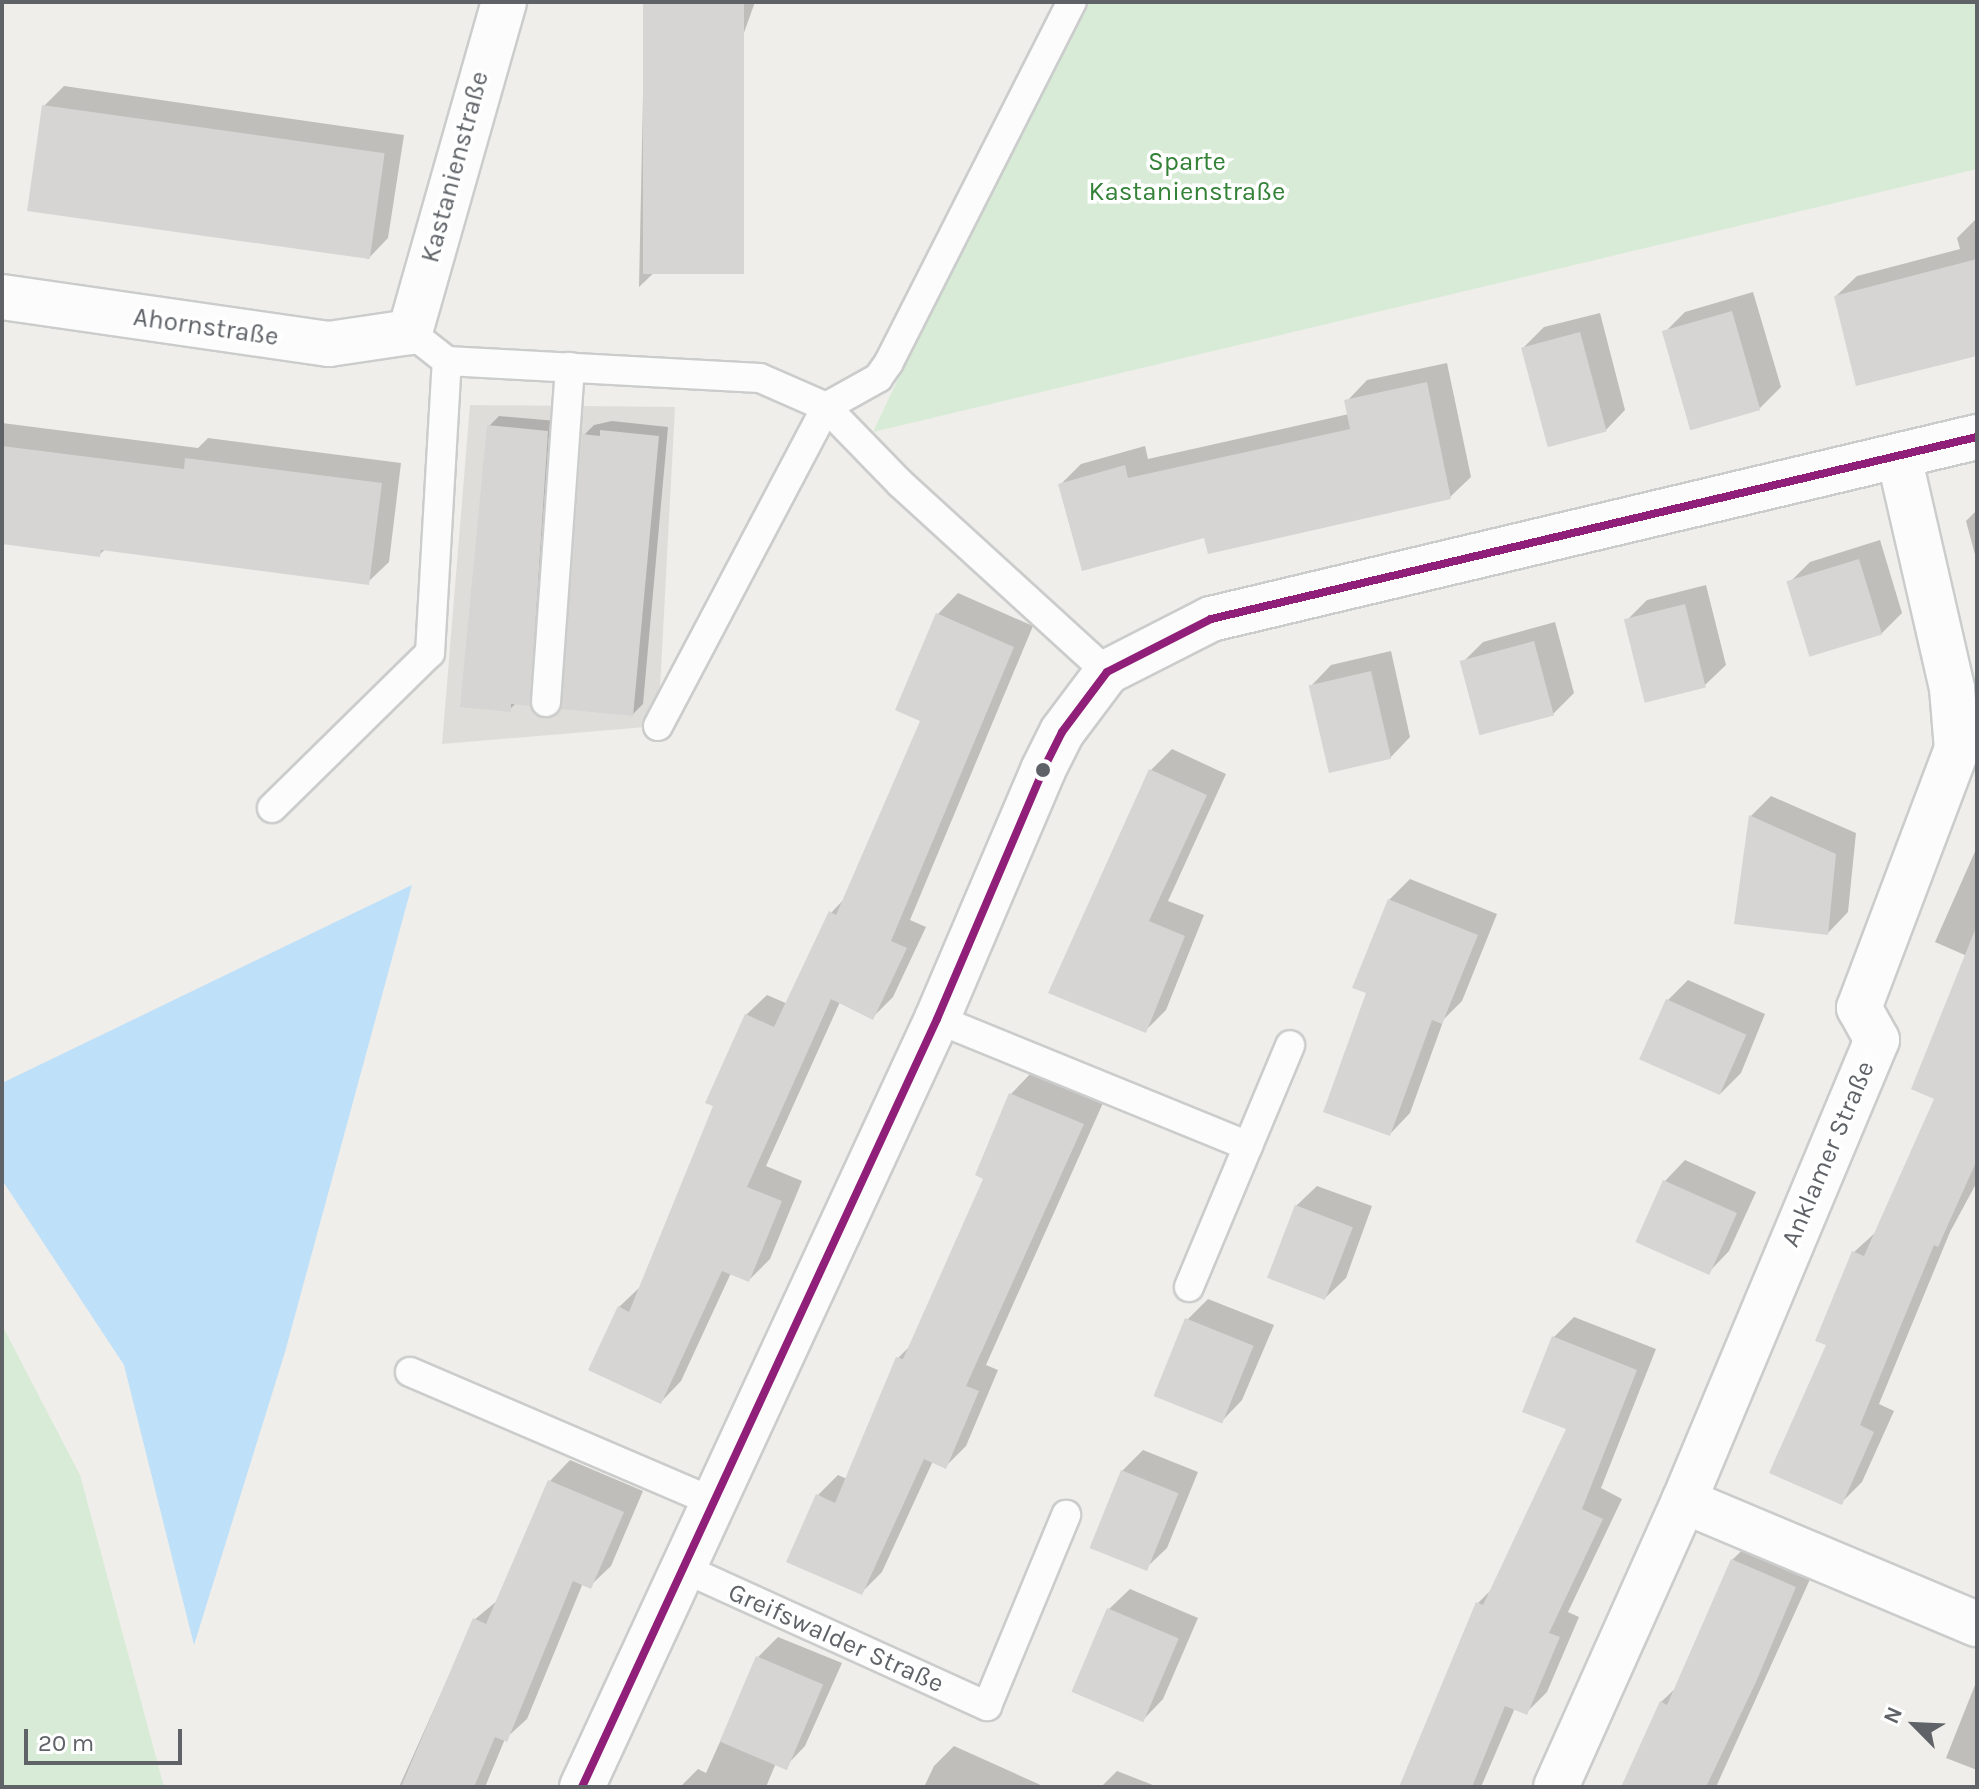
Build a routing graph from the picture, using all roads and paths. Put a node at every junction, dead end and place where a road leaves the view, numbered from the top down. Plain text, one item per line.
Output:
1 (504, 2) edge
2 (1072, 2) edge
3 (2, 297) edge
4 (410, 332) junction
5 (447, 361) junction
6 (570, 367) junction
7 (826, 407) junction
8 (1977, 437) edge
9 (1899, 456) junction
10 (1107, 672) junction
11 (546, 702) dead end
12 (658, 726) dead end
13 (272, 808) dead end
14 (937, 1019) junction
15 (1290, 1045) dead end
16 (1248, 1146) junction
17 (1189, 1287) dead end
18 (410, 1372) dead end
19 (1684, 1501) junction
20 (716, 1503) junction
21 (1066, 1515) dead end
22 (685, 1569) junction
23 (1977, 1624) edge
24 (582, 1787) edge
25 (1556, 1787) edge

1 - 4 street, Kastanienstraße
2 - 7 lane
3 - 4 street, Ahornstraße
4 - 5 lane
5 - 6 lane
5 - 13 lane
6 - 7 lane
6 - 11 lane
7 - 10 lane
7 - 12 lane
8 - 9 street
9 - 10 street
9 - 19 street, Anklamer Straße
10 - 14 street
14 - 16 lane
14 - 20 street
15 - 16 lane
16 - 17 lane
18 - 20 lane
19 - 23 street
19 - 25 street, Anklamer Straße
20 - 22 street
21 - 22 lane, Greifswalder Straße
22 - 24 street

